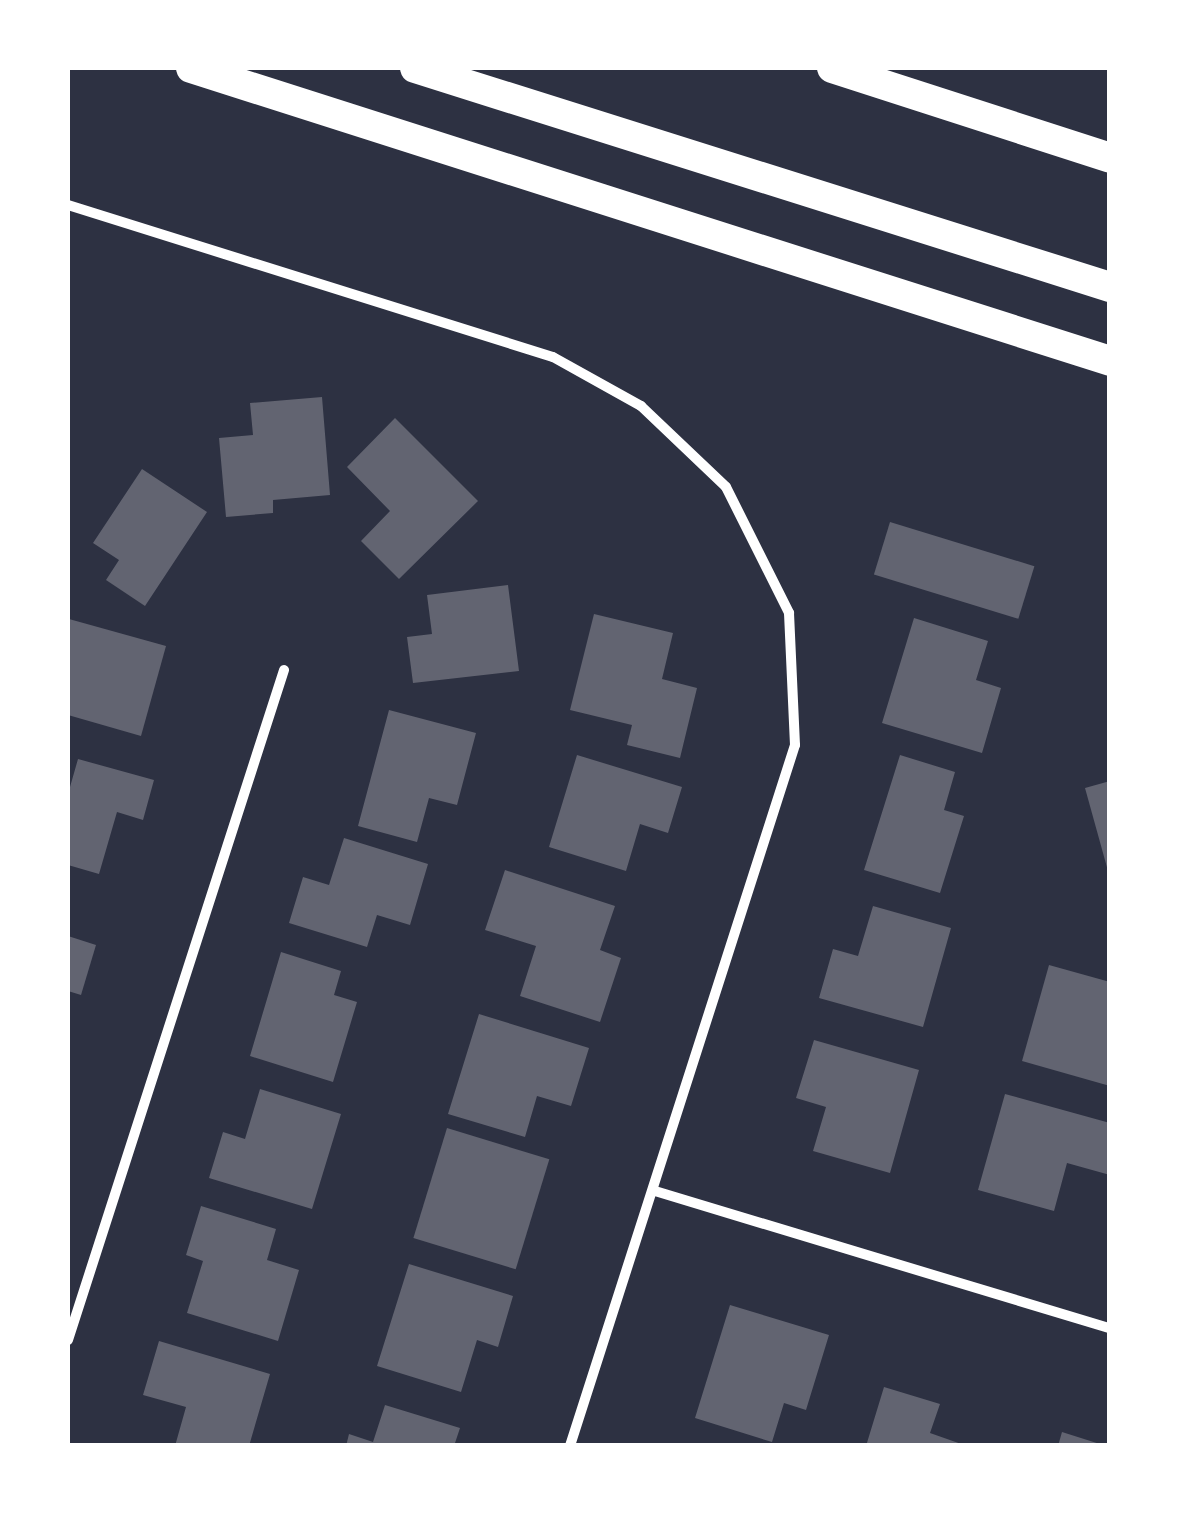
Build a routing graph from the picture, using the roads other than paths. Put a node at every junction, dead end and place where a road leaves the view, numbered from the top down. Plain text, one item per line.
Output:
1 (192, 68) edge
2 (415, 68) edge
3 (832, 68) edge
4 (1110, 158) edge
5 (68, 205) edge
6 (1110, 287) edge
7 (1110, 361) edge
8 (284, 670) dead end
9 (655, 1191) junction
10 (1110, 1328) edge
11 (68, 1340) edge
12 (570, 1446) edge

1 - 7 highway
2 - 6 highway
3 - 4 highway
5 - 9 street
8 - 11 street
9 - 10 street
9 - 12 street

